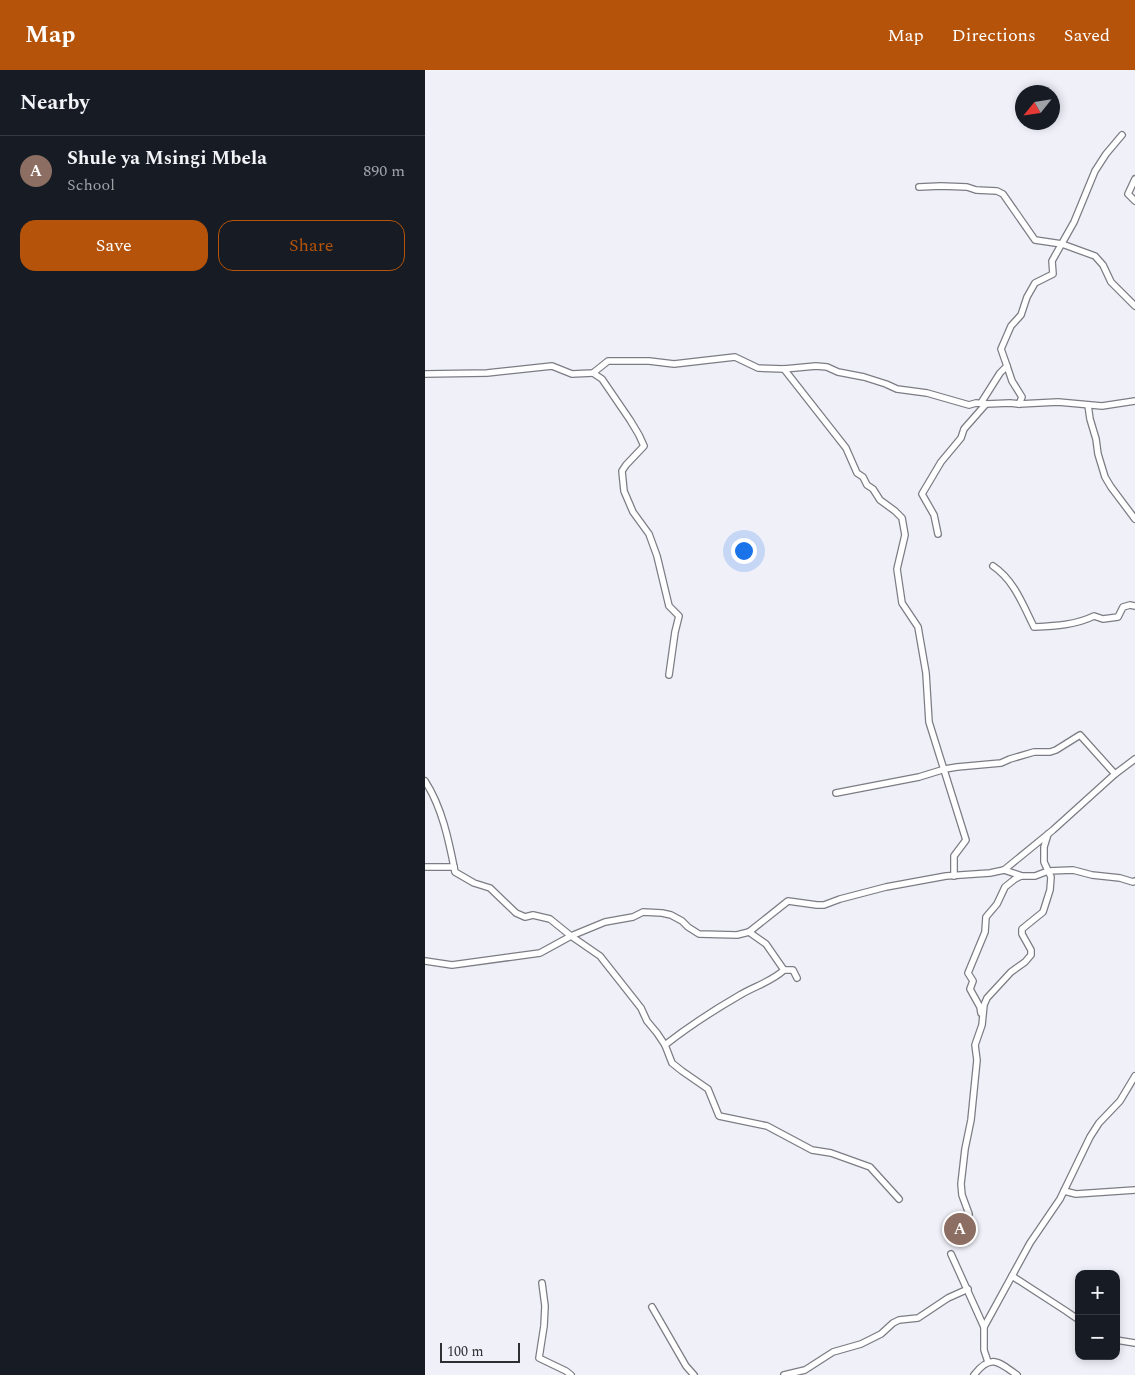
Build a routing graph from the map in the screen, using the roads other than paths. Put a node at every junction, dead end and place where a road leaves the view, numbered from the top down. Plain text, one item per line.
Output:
1 (1122, 135) dead end
2 (1135, 179) edge
3 (919, 187) dead end
4 (1135, 201) edge
5 (1062, 244) junction
6 (1135, 305) edge
7 (1007, 366) junction
8 (784, 369) junction
9 (593, 373) junction
10 (425, 374) edge
11 (1135, 401) edge
12 (983, 403) junction
13 (1019, 404) junction
14 (1088, 405) junction
15 (1135, 519) edge
16 (938, 534) dead end
17 (993, 566) dead end
18 (1135, 606) edge
19 (669, 675) dead end
20 (1135, 759) edge
21 (945, 769) junction
22 (1115, 774) junction
23 (425, 781) edge
24 (836, 793) dead end
25 (1048, 834) junction
26 (425, 867) edge
27 (454, 867) junction
28 (1003, 870) junction
29 (1049, 871) junction
30 (954, 876) junction
31 (1022, 876) junction
32 (1135, 881) edge
33 (749, 932) junction
34 (571, 936) junction
35 (425, 961) edge
36 (784, 970) junction
37 (797, 978) dead end
38 (982, 1025) junction
39 (665, 1045) junction
40 (1135, 1076) edge
41 (1135, 1190) edge
42 (1064, 1191) junction
43 (899, 1199) dead end
44 (969, 1214) dead end
45 (951, 1254) dead end
46 (1012, 1276) junction
47 (542, 1283) dead end
48 (968, 1290) junction
49 (652, 1307) dead end
50 (1075, 1317) edge
51 (984, 1327) junction
52 (1120, 1341) edge
53 (1135, 1344) edge
54 (988, 1362) junction
55 (571, 1375) edge
56 (694, 1375) edge
57 (784, 1375) edge
58 (974, 1375) edge
59 (1017, 1375) edge

1 - 5 street
2 - 4 street
3 - 5 street
5 - 6 street
5 - 7 street
7 - 12 street
7 - 13 street
8 - 9 street
8 - 12 street
8 - 21 street
9 - 10 street
9 - 19 street
11 - 14 street
12 - 13 street
12 - 16 street
13 - 14 street
14 - 15 street
17 - 18 street
20 - 22 street
21 - 22 street
21 - 24 street
21 - 30 street
22 - 25 street
23 - 27 street
25 - 28 street
25 - 29 street
26 - 27 street
27 - 34 street
28 - 30 street
28 - 31 street
29 - 31 street
29 - 32 street
29 - 38 street
30 - 33 street
31 - 38 street
33 - 34 street
33 - 36 street
34 - 35 street
34 - 39 street
36 - 37 street
36 - 39 street
38 - 44 street
39 - 43 street
40 - 42 street
41 - 42 street
42 - 46 street
45 - 48 street
46 - 50 street
46 - 51 street
47 - 55 street
48 - 51 street
48 - 57 street
49 - 56 street
51 - 54 street
52 - 53 street
54 - 58 street
54 - 59 street

